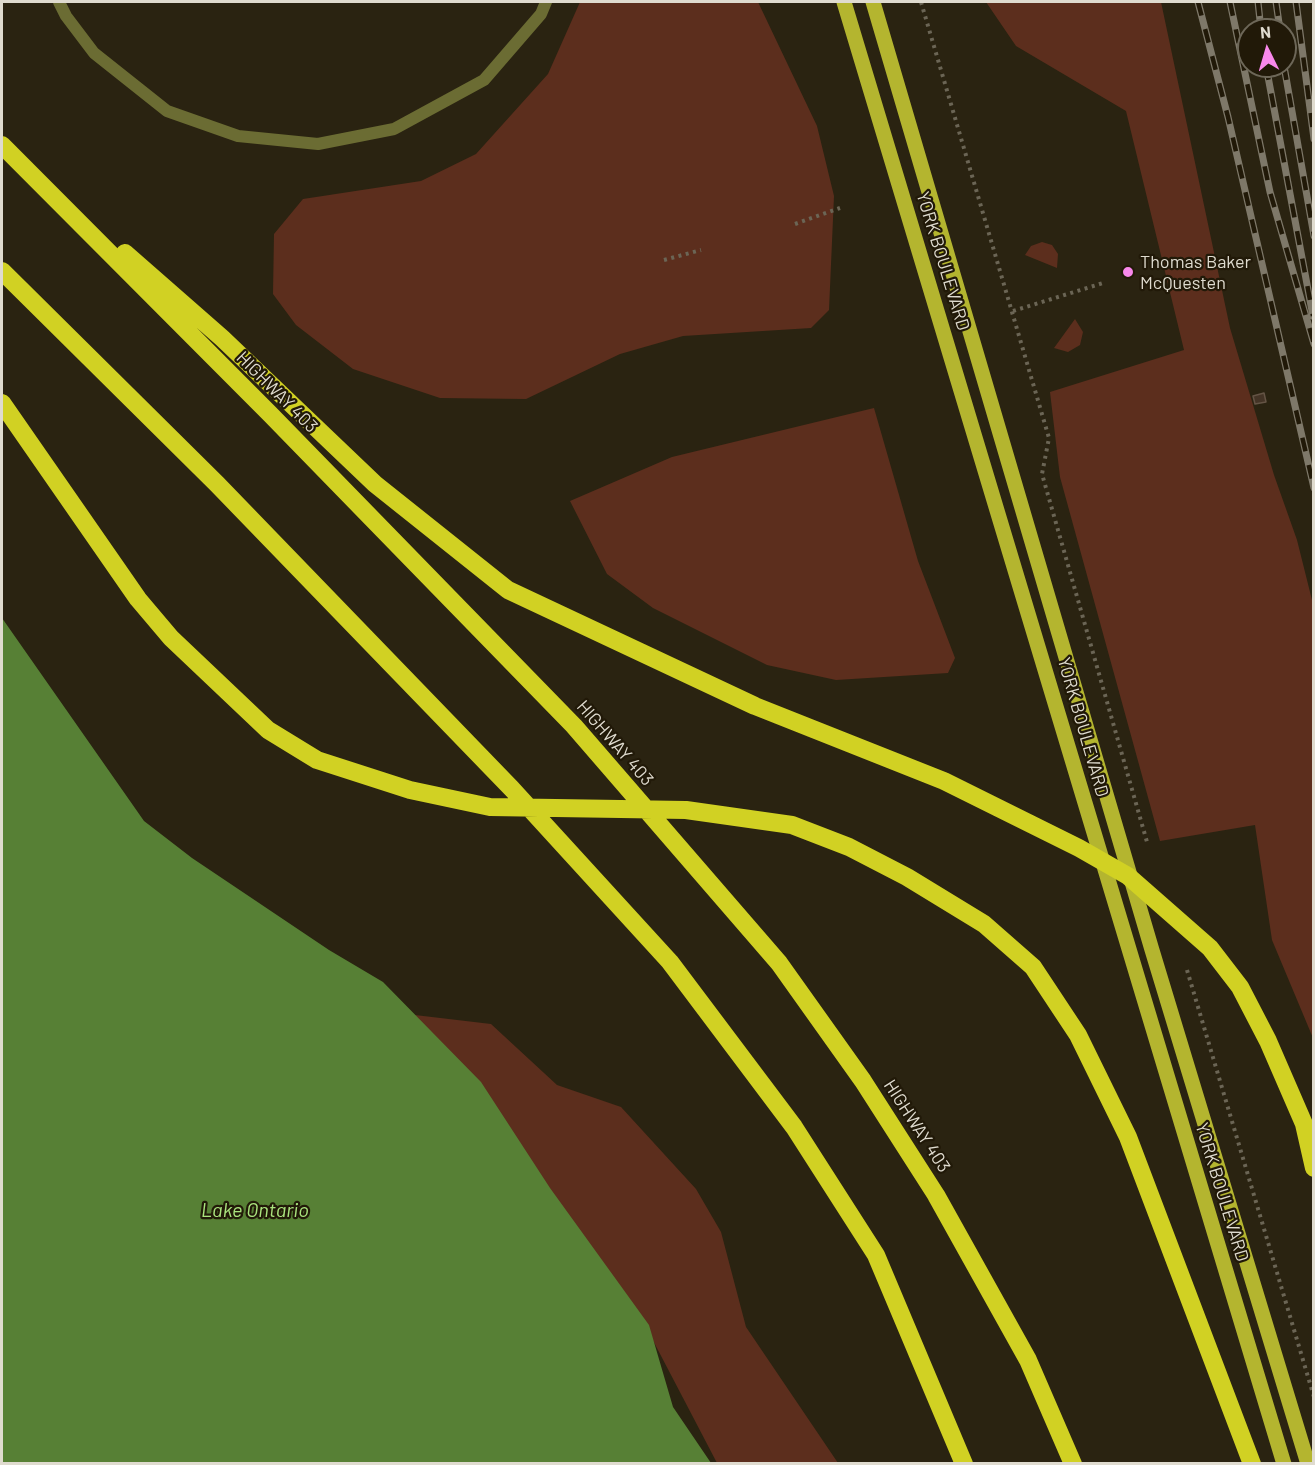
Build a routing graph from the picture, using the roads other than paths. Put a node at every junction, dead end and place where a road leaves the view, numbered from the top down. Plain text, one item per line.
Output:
1 (59, 2) edge
2 (546, 2) edge
3 (844, 2) edge
4 (873, 2) edge
5 (4, 147) edge
6 (2, 271) edge
7 (2, 403) edge
8 (1314, 1168) edge
9 (964, 1464) edge
10 (1073, 1464) edge
11 (1252, 1464) edge
12 (1284, 1464) edge
13 (1308, 1464) edge

1 - 2 street
3 - 12 main road, YORK BOULEVARD
4 - 13 main road, YORK BOULEVARD
5 - 8 highway
5 - 10 highway, HIGHWAY 403
6 - 9 highway
7 - 11 highway

